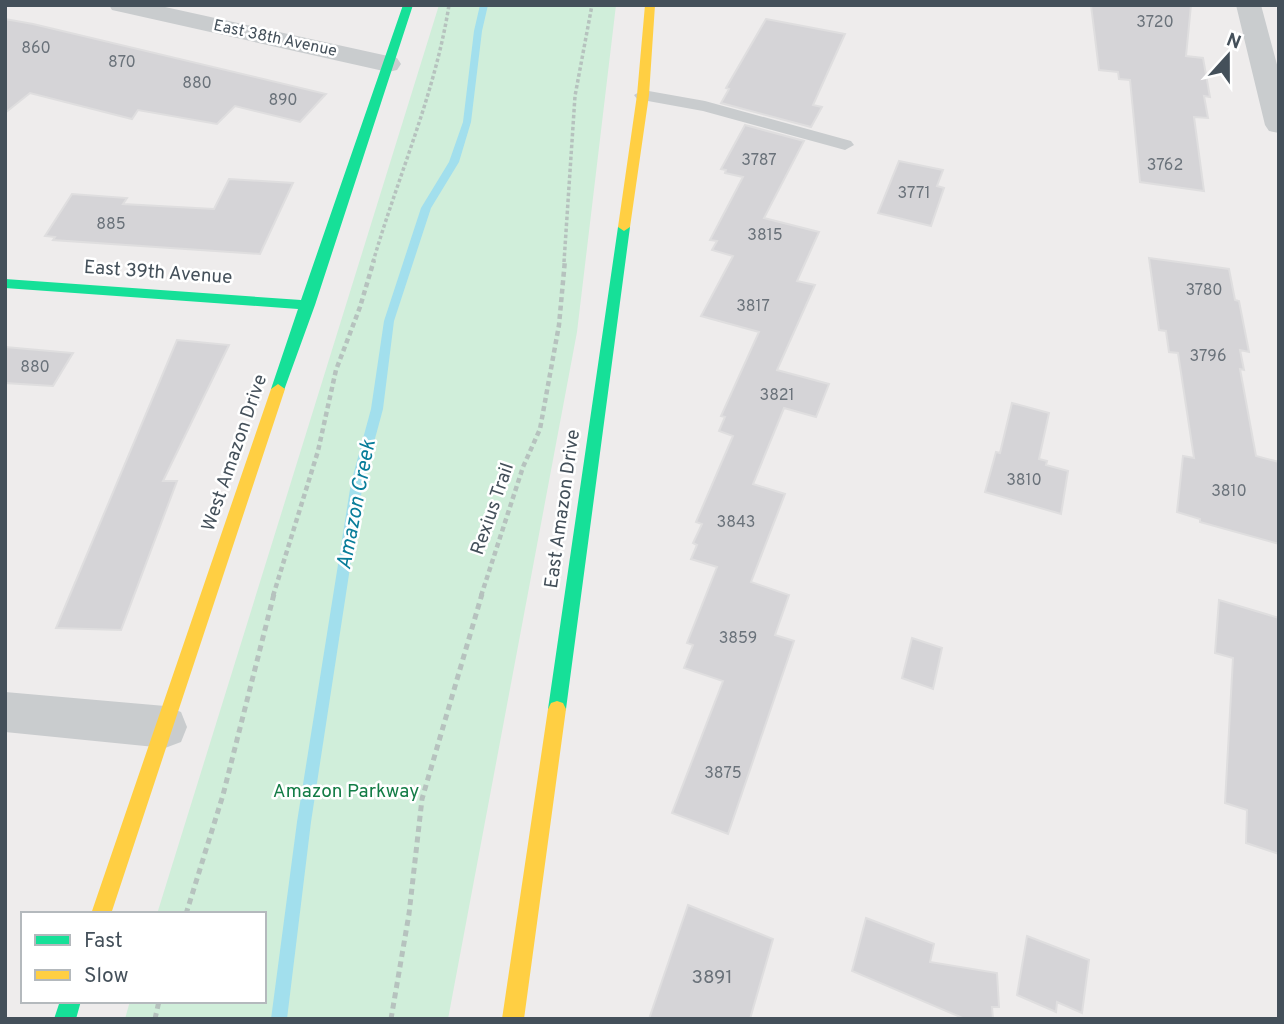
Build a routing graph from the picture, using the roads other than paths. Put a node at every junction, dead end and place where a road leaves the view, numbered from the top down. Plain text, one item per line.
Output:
1 (121, 5) edge
2 (408, 5) edge
3 (650, 5) edge
4 (1248, 5) edge
5 (388, 64) junction
6 (643, 95) junction
7 (1279, 125) edge
8 (845, 145) dead end
9 (5, 283) edge
10 (308, 305) junction
11 (5, 712) edge
12 (165, 727) junction
13 (102, 912) edge
14 (513, 1019) edge

1 - 5 street, East 38th Avenue
2 - 5 street, West Amazon Drive
3 - 6 street, East Amazon Drive
4 - 7 street
5 - 10 street, West Amazon Drive
6 - 8 lane
6 - 14 street, East Amazon Drive
9 - 10 street, East 39th Avenue
10 - 12 street, West Amazon Drive
11 - 12 street
12 - 13 street, West Amazon Drive

